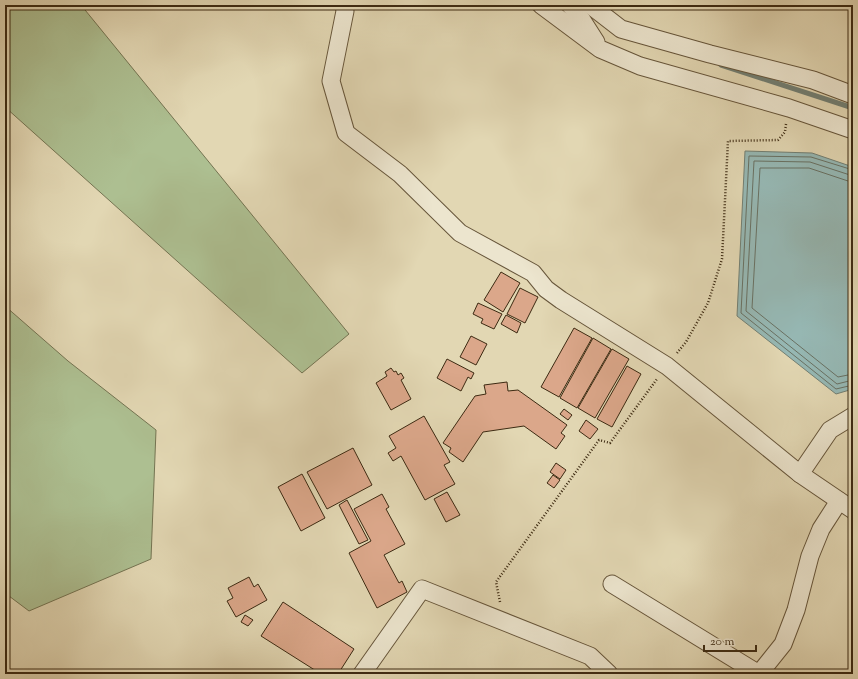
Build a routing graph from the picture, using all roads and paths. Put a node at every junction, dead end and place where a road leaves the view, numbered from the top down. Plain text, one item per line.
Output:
1 (344, 5) edge
2 (541, 5) edge
3 (570, 5) edge
4 (590, 5) edge
5 (600, 50) junction
6 (853, 96) edge
7 (853, 130) edge
8 (853, 416) edge
9 (800, 474) junction
10 (846, 505) edge
11 (612, 584) dead end
12 (362, 674) edge
13 (609, 674) edge

1 - 9 street
2 - 5 street
3 - 5 street
4 - 6 street
5 - 7 street
8 - 9 street
9 - 10 street
10 - 11 street
12 - 13 street

